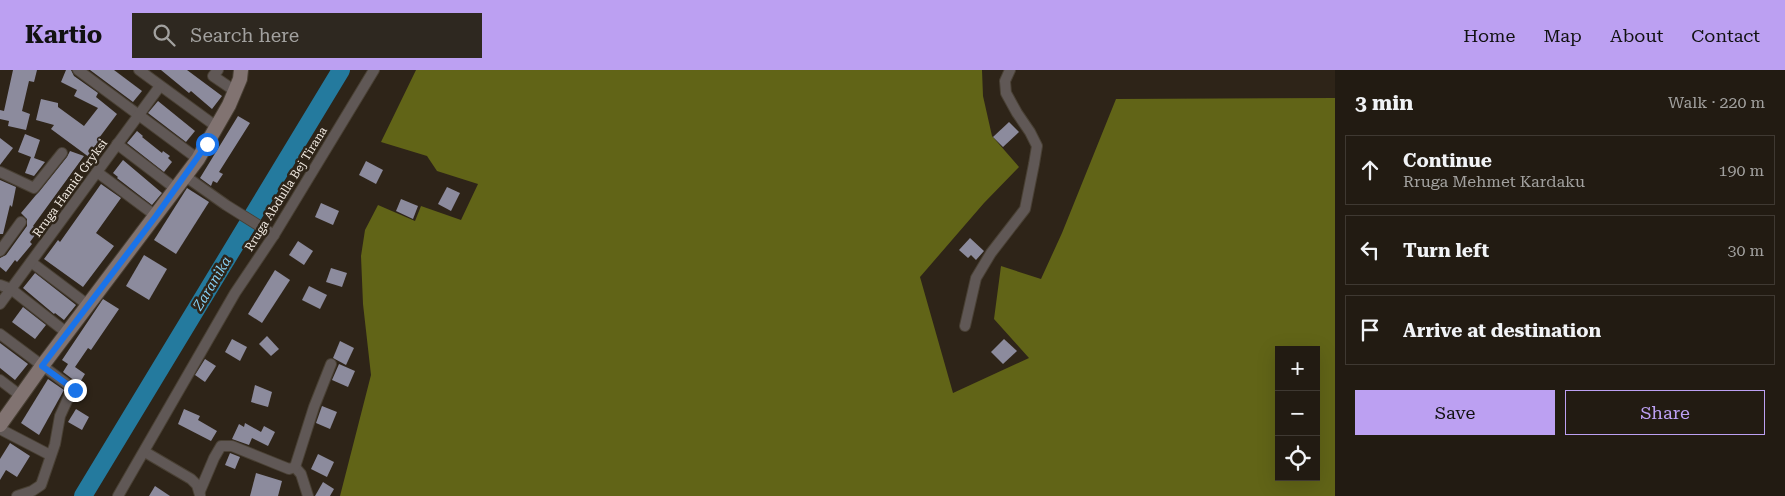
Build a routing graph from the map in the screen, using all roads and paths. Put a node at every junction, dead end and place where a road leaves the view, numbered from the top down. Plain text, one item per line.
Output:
1 (78, 70) edge
2 (139, 70) edge
3 (218, 70) edge
4 (241, 70) edge
5 (374, 70) edge
6 (1010, 70) edge
7 (160, 86) junction
8 (235, 92) junction
9 (138, 115) junction
10 (217, 127) junction
11 (117, 144) junction
12 (62, 153) dead end
13 (198, 159) junction
14 (0, 172) edge
15 (98, 172) junction
16 (185, 176) junction
17 (176, 189) junction
18 (156, 216) junction
19 (21, 222) dead end
20 (274, 235) junction
21 (0, 251) edge
22 (31, 262) junction
23 (0, 285) edge
24 (11, 289) junction
25 (0, 304) edge
26 (88, 305) junction
27 (965, 326) dead end
28 (67, 333) junction
29 (0, 334) edge
30 (331, 364) dead end
31 (42, 366) junction
32 (0, 380) edge
33 (21, 396) junction
34 (0, 425) edge
35 (0, 429) edge
36 (144, 452) junction
37 (50, 455) junction
38 (295, 467) junction
39 (200, 494) edge
40 (17, 496) edge
41 (118, 496) edge
42 (308, 496) edge

1 - 9 street
2 - 7 street
3 - 8 street
4 - 8 street
5 - 20 street, Rruga Abdulla Bej Tirana
6 - 27 street
7 - 9 street, Rruga Hamid Gryksi
7 - 10 street
8 - 10 street
9 - 11 street, Rruga Hamid Gryksi
9 - 13 street
10 - 13 street
11 - 15 street, Rruga Hamid Gryksi
11 - 17 street
12 - 14 street
13 - 16 street
15 - 18 street
15 - 22 street, Rruga Hamid Gryksi
16 - 17 street
16 - 20 street
17 - 18 street
18 - 26 street
19 - 21 street
20 - 36 street, Rruga Abdulla Bej Tirana
22 - 24 street, Rruga Hamid Gryksi
22 - 26 street
23 - 24 street
24 - 25 street, Rruga Hamid Gryksi
24 - 28 street
26 - 28 street
28 - 31 street
29 - 31 street
30 - 38 street
31 - 33 street
31 - 37 street
32 - 33 street
33 - 34 street
35 - 37 street
36 - 39 street
36 - 41 street, Rruga Abdulla Bej Tirana
37 - 40 street
38 - 39 street
38 - 42 street

